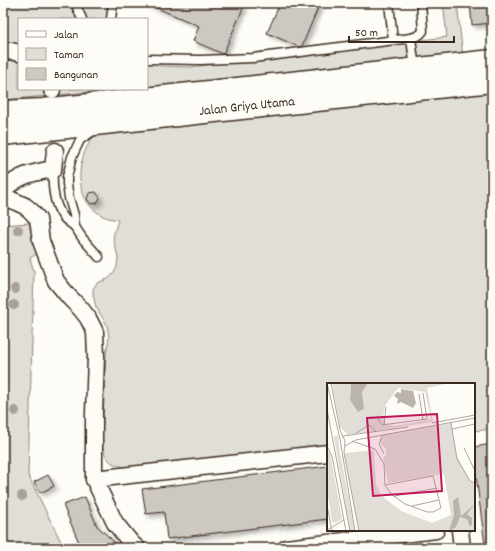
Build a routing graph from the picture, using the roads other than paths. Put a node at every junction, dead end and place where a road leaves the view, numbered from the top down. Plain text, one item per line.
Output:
1 (75, 3) edge
2 (113, 3) edge
3 (389, 3) edge
4 (421, 3) edge
5 (82, 18) edge
6 (111, 18) edge
7 (411, 38) junction
8 (393, 40) junction
9 (3, 52) edge
10 (18, 54) edge
11 (148, 59) edge
12 (492, 61) edge
13 (416, 69) junction
14 (492, 81) edge
15 (3, 112) edge
16 (106, 123) junction
17 (3, 134) edge
18 (55, 151) dead end
19 (53, 169) junction
20 (3, 190) edge
21 (3, 196) edge
22 (75, 227) junction
23 (99, 257) dead end
24 (327, 453) edge
25 (94, 479) junction
26 (428, 531) edge
27 (460, 531) edge
28 (137, 548) edge
29 (286, 548) edge
30 (462, 548) edge

1 - 5 lane
2 - 6 lane
3 - 8 lane
4 - 7 lane
7 - 8 lane
7 - 13 lane
8 - 11 lane
9 - 10 street
12 - 13 main road, Jalan Griya Utama
13 - 15 main road, Jalan Griya Utama
14 - 16 main road, Jalan Griya Utama
16 - 17 main road, Jalan Griya Utama
16 - 22 lane
18 - 19 street
19 - 20 street
19 - 22 lane
21 - 25 street
22 - 23 lane
24 - 25 street
25 - 28 street
26 - 29 street
27 - 30 street

